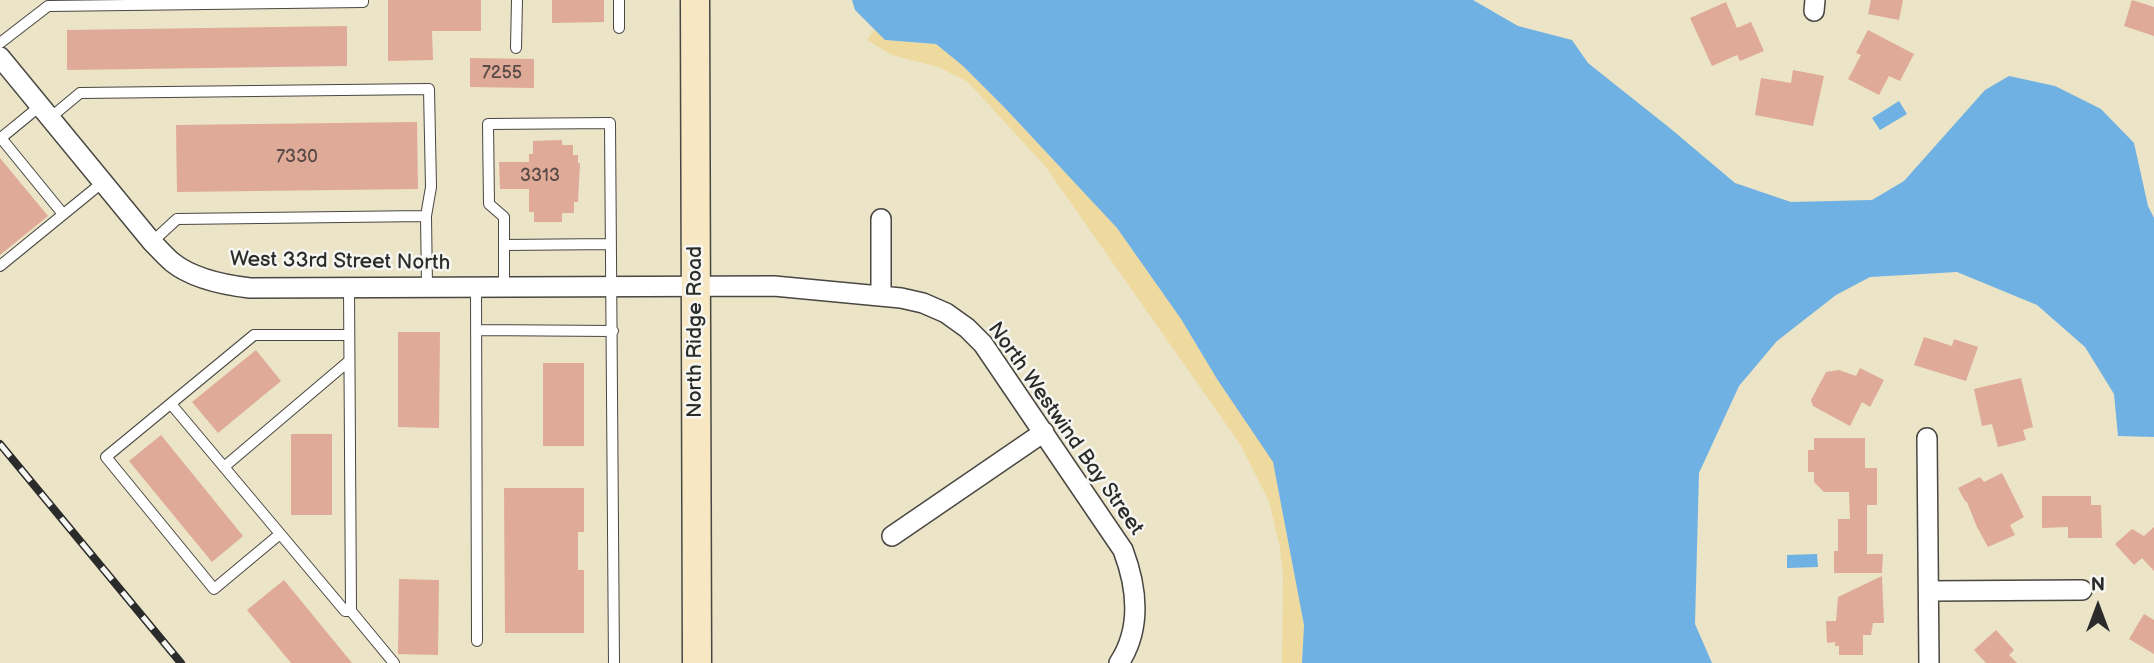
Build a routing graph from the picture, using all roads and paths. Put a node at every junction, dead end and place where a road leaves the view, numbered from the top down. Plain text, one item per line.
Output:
1 (363, 0) edge
2 (517, 0) edge
3 (619, 0) edge
4 (695, 0) edge
5 (619, 28) dead end
6 (0, 43) edge
7 (516, 48) dead end
8 (0, 57) edge
9 (45, 112) junction
10 (103, 182) junction
11 (63, 214) junction
12 (426, 216) junction
13 (881, 219) dead end
14 (152, 242) junction
15 (611, 244) junction
16 (504, 245) junction
17 (0, 266) edge
18 (427, 287) junction
19 (476, 287) junction
20 (504, 287) junction
21 (612, 287) junction
22 (696, 287) junction
23 (349, 288) junction
24 (881, 296) junction
25 (476, 330) junction
26 (613, 331) junction
27 (349, 335) junction
28 (349, 361) junction
29 (171, 404) junction
30 (1044, 432) junction
31 (1927, 438) dead end
32 (224, 467) junction
33 (280, 534) junction
34 (892, 536) dead end
35 (2082, 590) dead end
36 (1928, 591) junction
37 (351, 611) junction
38 (477, 641) dead end
39 (394, 663) edge
40 (614, 663) edge
41 (697, 663) edge
42 (1119, 663) edge
43 (1929, 663) edge

1 - 6 lane
2 - 7 lane
3 - 5 lane
4 - 22 main road, North Ridge Road
8 - 9 street, West 33rd Street North
9 - 10 street, West 33rd Street North
9 - 11 lane
9 - 12 lane
10 - 11 lane
10 - 14 street, West 33rd Street North
11 - 17 lane
12 - 14 lane
12 - 18 lane
13 - 24 street
14 - 23 street, West 33rd Street North
15 - 16 lane
15 - 16 lane
15 - 21 lane
16 - 20 lane
18 - 19 street, West 33rd Street North
18 - 23 street, West 33rd Street North
19 - 20 street, West 33rd Street North
19 - 25 lane
20 - 21 street, West 33rd Street North
21 - 22 street, West 33rd Street North
21 - 26 lane
22 - 24 street, North Westwind Bay Street
22 - 41 main road, North Ridge Road
23 - 27 lane
24 - 30 street, North Westwind Bay Street
25 - 26 lane
25 - 38 lane
26 - 40 lane
27 - 28 lane
27 - 29 lane
28 - 32 lane
28 - 37 lane
29 - 32 lane
29 - 33 lane
30 - 34 street
30 - 42 street, North Westwind Bay Street
31 - 36 street
32 - 33 lane
33 - 37 lane
35 - 36 street
36 - 43 street
37 - 39 lane

